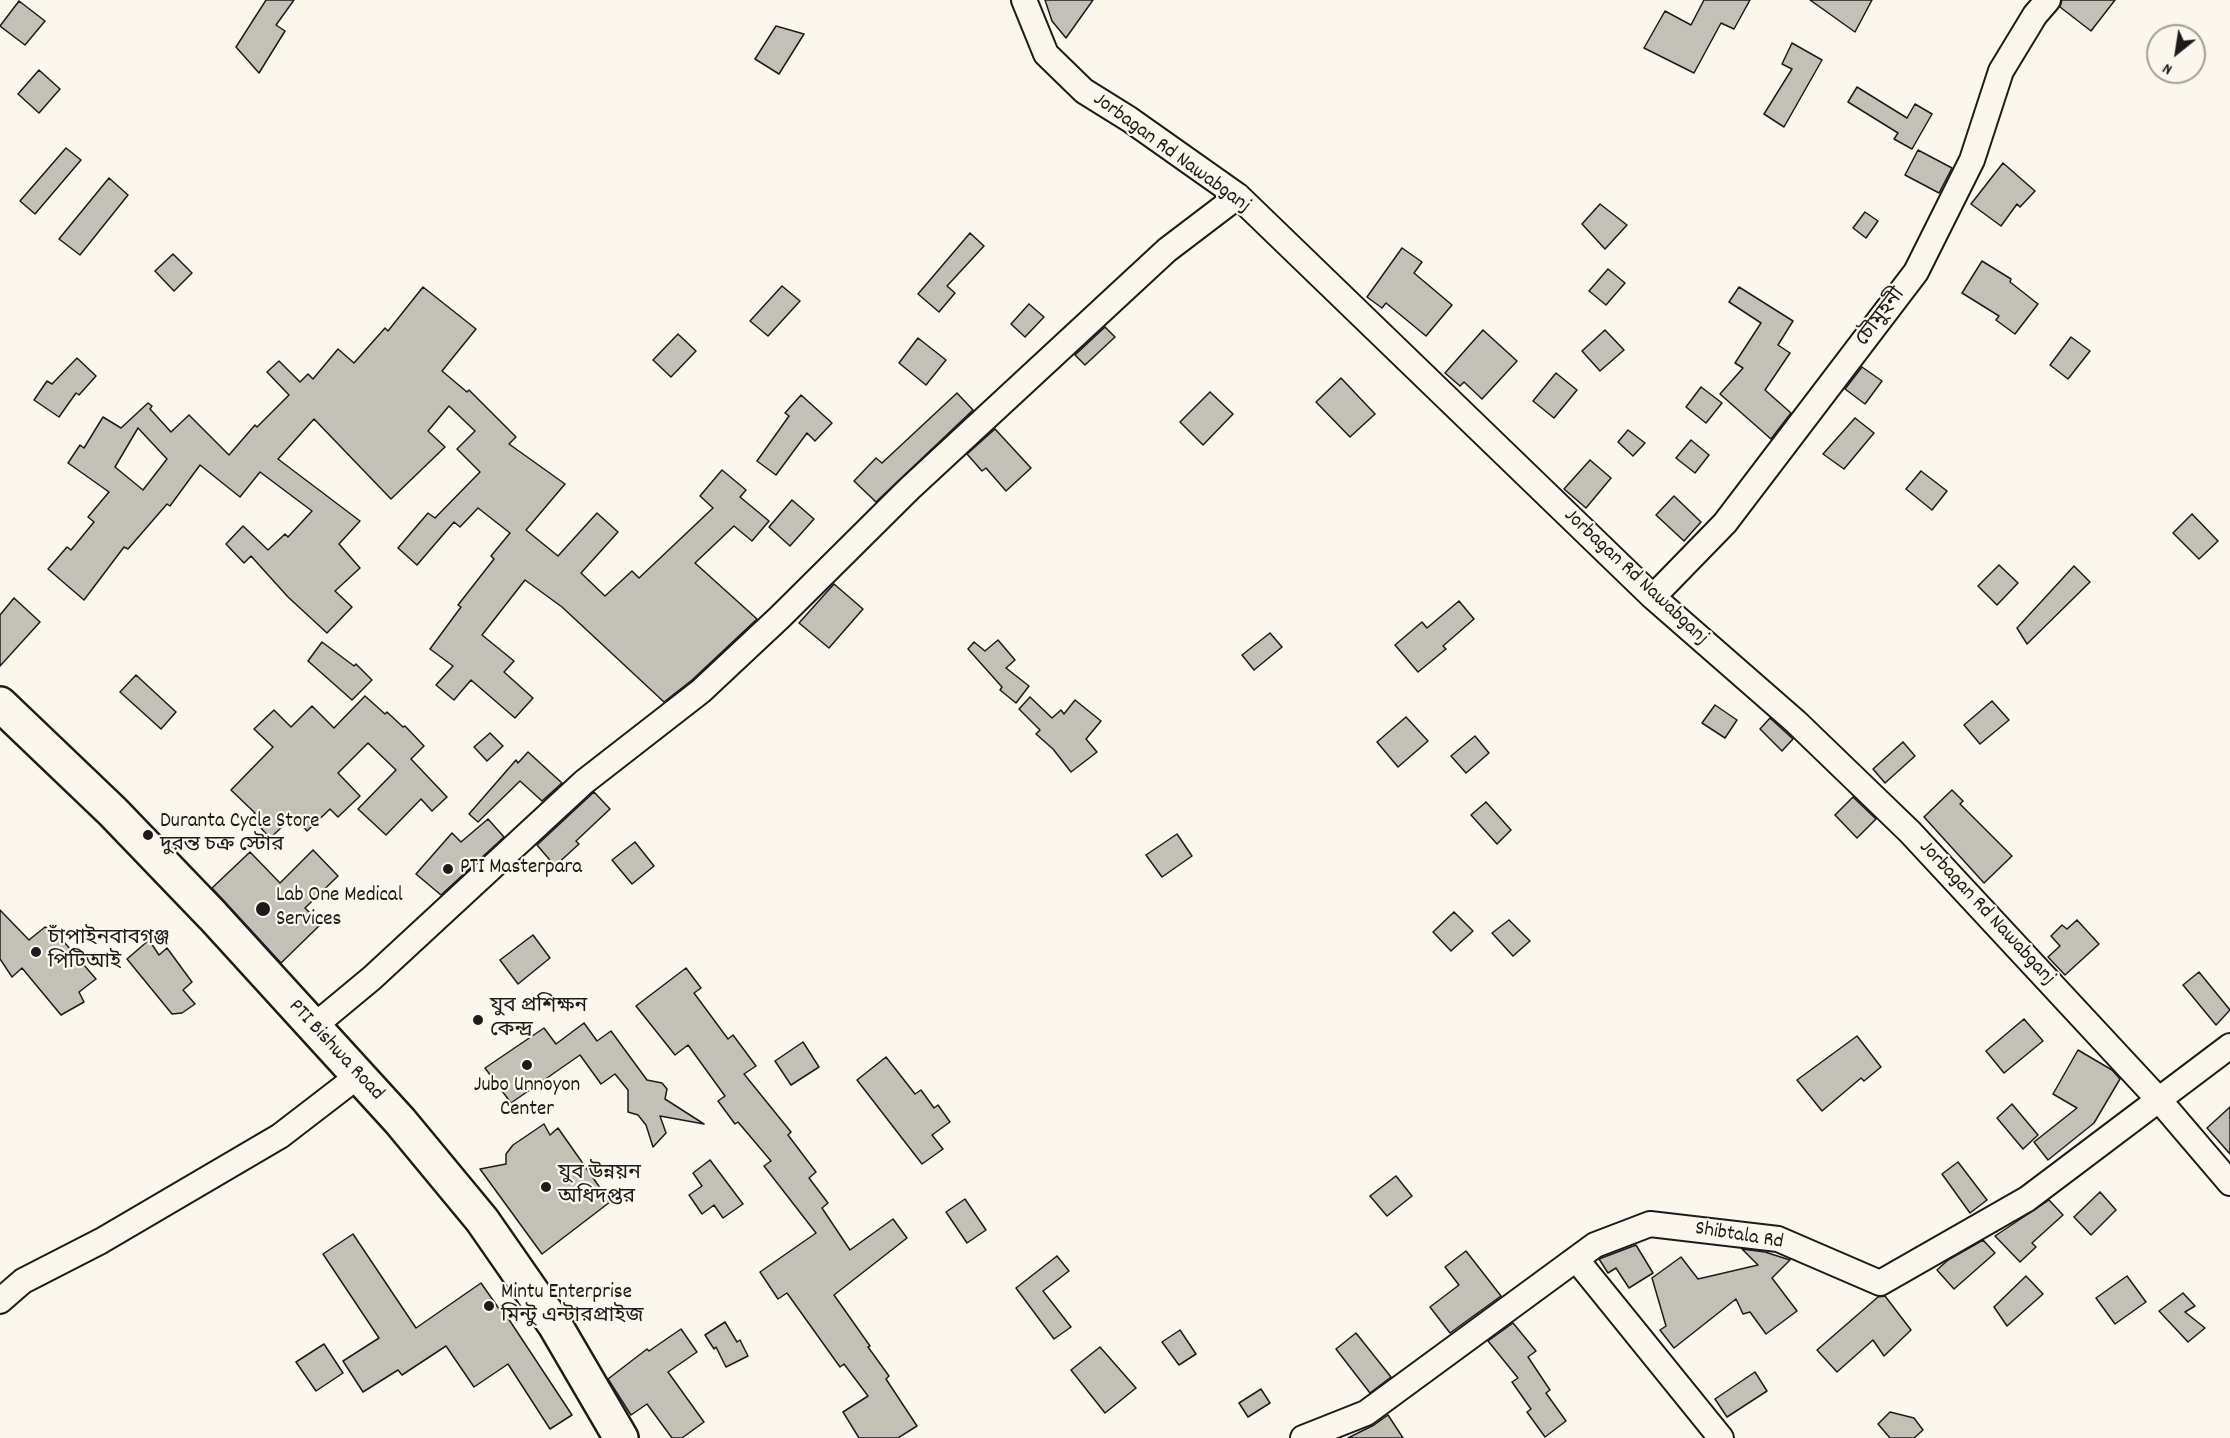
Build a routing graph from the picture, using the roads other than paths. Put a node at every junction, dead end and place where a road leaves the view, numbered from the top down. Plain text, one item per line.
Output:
1 (1024, 0) edge
2 (2048, 0) edge
3 (1238, 196) junction
4 (1653, 597) junction
5 (0, 704) edge
6 (313, 1027) junction
7 (2230, 1046) edge
8 (358, 1076) junction
9 (2160, 1101) junction
10 (2230, 1183) edge
11 (1576, 1259) junction
12 (0, 1301) edge
13 (621, 1438) edge
14 (1303, 1438) edge
15 (1721, 1438) edge

1 - 3 street, Jorbagan Rd Nawabganj
2 - 4 street, চৌমুহনী
3 - 4 street, Jorbagan Rd Nawabganj
3 - 6 street
4 - 9 street, Jorbagan Rd Nawabganj
5 - 6 highway, PTI Bishwa Road
6 - 8 highway, PTI Bishwa Road
7 - 9 street, Shibtala Rd
8 - 12 street
8 - 13 highway, PTI Bishwa Road
9 - 10 street, Jorbagan Rd Nawabganj
9 - 11 street, Shibtala Rd
11 - 14 street, Shibtala Rd
11 - 15 street

